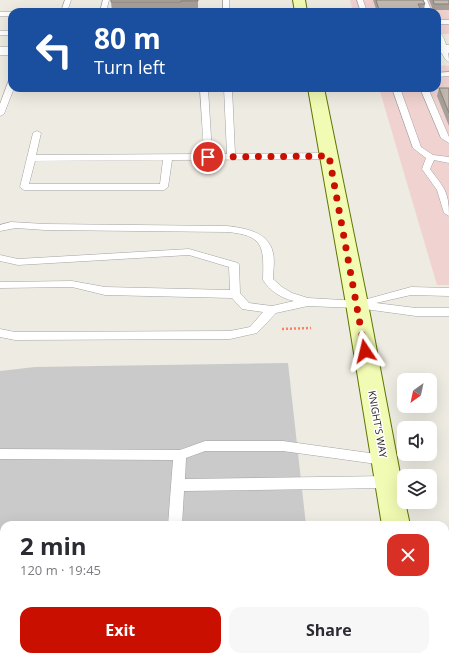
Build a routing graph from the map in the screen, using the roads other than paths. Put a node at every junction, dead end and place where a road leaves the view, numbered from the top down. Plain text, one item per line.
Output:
1 (441, 42) edge
2 (445, 52) edge
3 (8, 92) edge
4 (204, 92) edge
5 (228, 92) edge
6 (317, 92) edge
7 (397, 92) edge
8 (426, 92) edge
9 (1, 110) edge
10 (37, 133) dead end
11 (449, 141) edge
12 (329, 156) junction
13 (168, 157) junction
14 (208, 157) junction
15 (231, 157) junction
16 (431, 157) junction
17 (31, 158) junction
18 (449, 160) edge
19 (449, 213) edge
20 (0, 228) edge
21 (0, 258) edge
22 (0, 285) edge
23 (449, 292) edge
24 (235, 294) junction
25 (308, 302) junction
26 (357, 304) junction
27 (272, 310) junction
28 (449, 312) edge
29 (0, 333) edge
30 (0, 454) edge
31 (180, 454) junction
32 (384, 460) junction
33 (388, 482) junction
34 (178, 485) junction
35 (175, 521) edge
36 (395, 521) edge

1 - 2 lane
3 - 9 lane
4 - 14 lane
5 - 15 lane
6 - 12 main road, KNIGHT'S WAY
7 - 16 lane
8 - 11 lane
10 - 17 lane
12 - 15 lane
12 - 26 main road, KNIGHT'S WAY
13 - 14 lane
13 - 17 lane
13 - 17 lane
14 - 15 lane
16 - 18 lane
16 - 19 lane
20 - 25 lane
21 - 24 lane
22 - 24 lane
23 - 26 lane
24 - 27 lane
25 - 26 lane
25 - 27 lane
26 - 28 lane
26 - 32 main road, KNIGHT'S WAY
27 - 29 lane
30 - 31 lane
31 - 32 lane
31 - 34 lane
32 - 33 main road, KNIGHT'S WAY
33 - 34 lane
33 - 36 main road, KNIGHT'S WAY
34 - 35 lane

